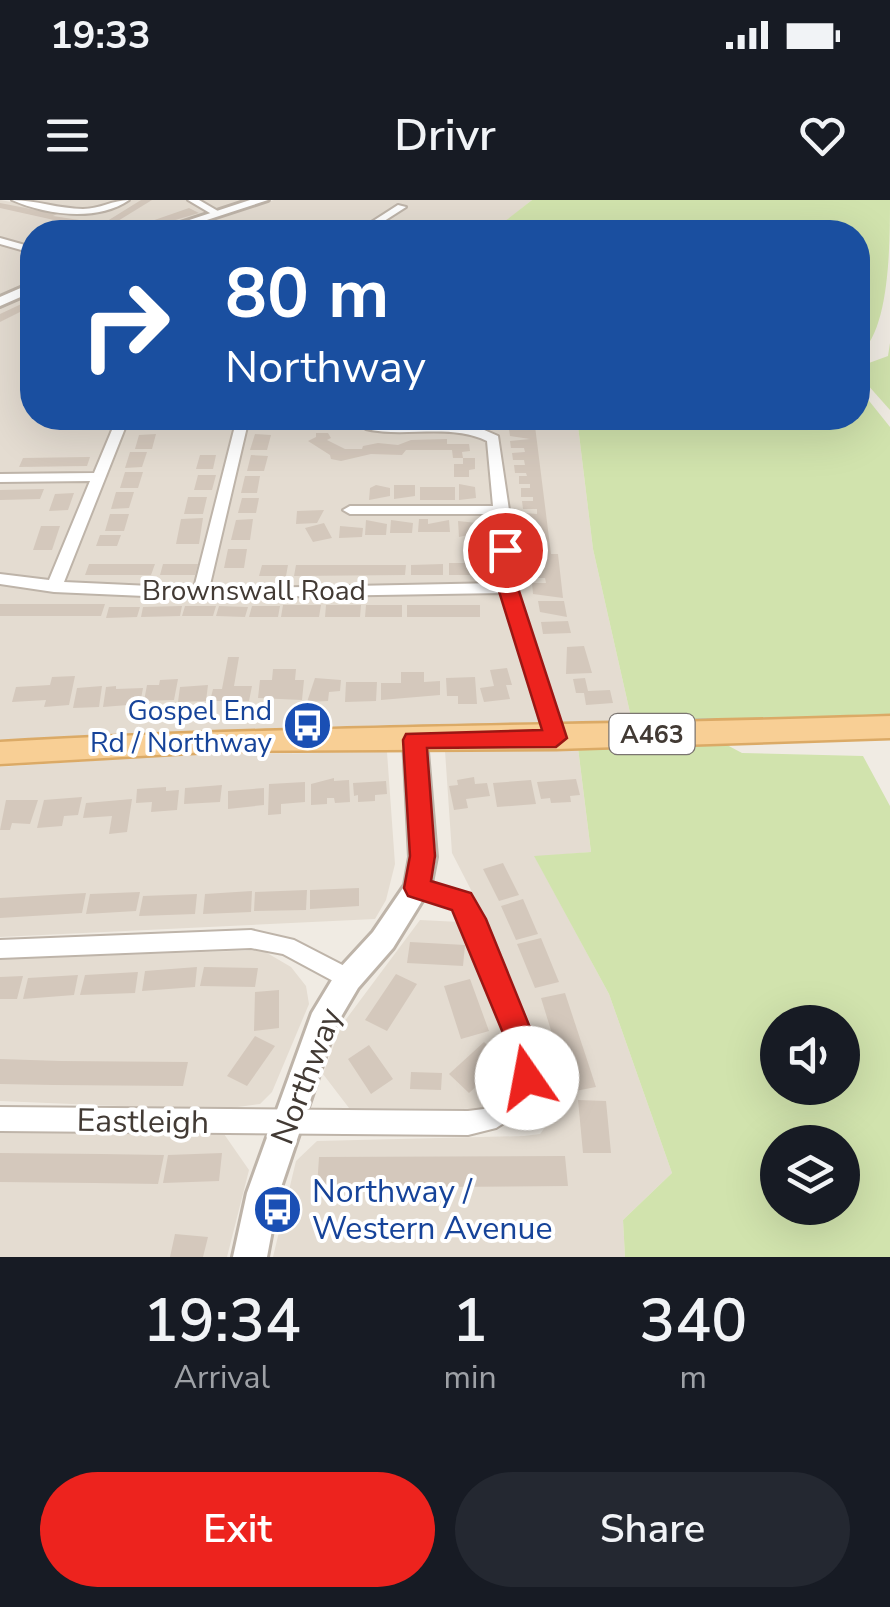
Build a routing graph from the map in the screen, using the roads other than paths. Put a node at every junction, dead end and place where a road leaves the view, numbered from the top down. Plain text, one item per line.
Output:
1 (16, 200) edge
2 (126, 200) edge
3 (192, 200) edge
4 (262, 200) edge
5 (414, 208) dead end
6 (218, 214) junction
7 (198, 220) edge
8 (379, 220) edge
9 (117, 430) edge
10 (240, 430) edge
11 (383, 430) edge
12 (96, 477) junction
13 (0, 478) edge
14 (350, 510) dead end
15 (502, 510) junction
16 (0, 579) edge
17 (54, 587) junction
18 (508, 588) junction
19 (200, 590) junction
20 (890, 727) edge
21 (556, 738) junction
22 (414, 740) junction
23 (0, 753) edge
24 (417, 888) junction
25 (0, 949) edge
26 (348, 979) junction
27 (0, 1119) edge
28 (286, 1122) junction
29 (250, 1257) edge

1 - 2 street
3 - 6 street
4 - 6 street
5 - 8 street
6 - 7 street
9 - 12 street
10 - 19 street
11 - 15 street
12 - 13 street
12 - 17 street
14 - 15 street
15 - 18 street
16 - 17 street, Brownswall Road
17 - 19 street, Brownswall Road
18 - 19 street, Brownswall Road
18 - 21 street
20 - 21 main road, A463
21 - 22 main road, A463
22 - 23 main road, A463
22 - 24 street, Northway
24 - 26 street, Northway
24 - 28 street, Eastleigh
25 - 26 street
26 - 28 street, Northway
27 - 28 street, Eastleigh
28 - 29 street, Northway

